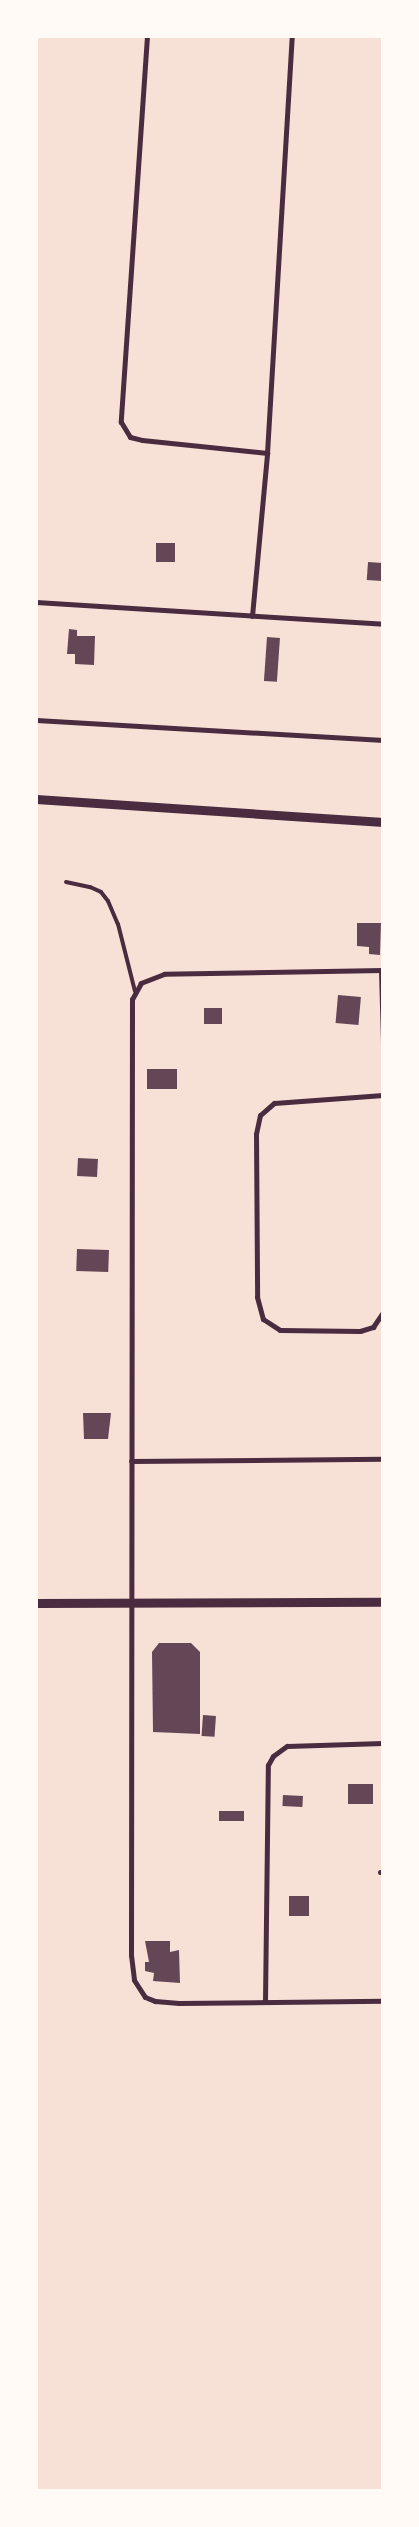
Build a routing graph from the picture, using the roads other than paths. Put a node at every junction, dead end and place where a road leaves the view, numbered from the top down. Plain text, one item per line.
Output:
1 (147, 36) edge
2 (292, 36) edge
3 (267, 453) junction
4 (36, 602) edge
5 (252, 616) junction
6 (383, 624) edge
7 (36, 720) edge
8 (383, 740) edge
9 (36, 799) edge
10 (383, 822) edge
11 (66, 882) dead end
12 (382, 970) edge
13 (135, 991) junction
14 (383, 1042) edge
15 (383, 1096) edge
16 (383, 1312) edge
17 (383, 1459) edge
18 (132, 1461) junction
19 (383, 1602) edge
20 (36, 1603) edge
21 (131, 1603) junction
22 (383, 1743) edge
23 (265, 2001) junction
24 (383, 2001) edge

1 - 3 street
2 - 3 street
3 - 5 street
4 - 5 street
5 - 6 street
7 - 8 street
9 - 10 street
11 - 13 lane
12 - 13 street
12 - 14 street
13 - 18 street
15 - 16 street
17 - 18 street
18 - 21 street
19 - 21 street
20 - 21 street
21 - 23 street
22 - 23 street
23 - 24 street

